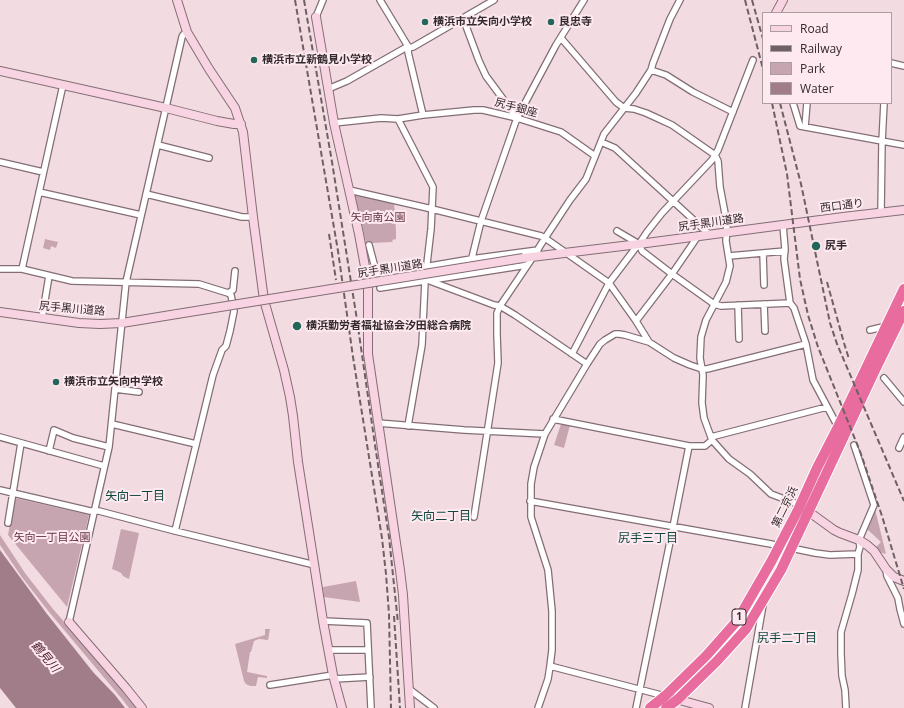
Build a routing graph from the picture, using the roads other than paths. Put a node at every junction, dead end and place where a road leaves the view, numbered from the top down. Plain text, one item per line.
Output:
1 (177, 0) edge
2 (323, 0) edge
3 (380, 0) edge
4 (494, 0) edge
5 (584, 0) edge
6 (680, 0) edge
7 (783, 0) edge
8 (777, 12) edge
9 (316, 17) joint
10 (463, 18) junction
11 (187, 32) junction
12 (561, 38) junction
13 (408, 48) junction
14 (753, 60) dead end
15 (892, 63) edge
16 (904, 66) edge
17 (651, 70) junction
18 (0, 71) edge
19 (63, 85) junction
20 (328, 89) junction
21 (793, 104) edge
22 (807, 104) edge
23 (884, 104) edge
24 (166, 108) junction
25 (624, 108) junction
26 (733, 112) junction
27 (423, 115) junction
28 (517, 118) junction
29 (398, 119) junction
30 (334, 123) junction
31 (241, 124) junction
32 (805, 127) junction
33 (601, 142) junction
34 (882, 142) junction
35 (158, 145) junction
36 (904, 145) edge
37 (715, 155) junction
38 (595, 156) junction
39 (209, 158) dead end
40 (0, 162) edge
41 (43, 172) junction
42 (349, 190) junction
43 (39, 192) junction
44 (146, 194) junction
45 (673, 200) junction
46 (432, 209) junction
47 (904, 210) edge
48 (881, 212) junction
49 (141, 215) junction
50 (253, 217) junction
51 (481, 221) junction
52 (783, 225) junction
53 (617, 231) dead end
54 (727, 232) junction
55 (710, 235) junction
56 (698, 236) junction
57 (545, 238) junction
58 (639, 244) junction
59 (369, 245) dead end
60 (538, 250) junction
61 (785, 251) junction
62 (567, 253) junction
63 (763, 253) junction
64 (729, 256) junction
65 (533, 257) junction
66 (471, 259) junction
67 (525, 262) junction
68 (428, 266) junction
69 (0, 269) edge
70 (22, 270) junction
71 (235, 271) dead end
72 (468, 274) junction
73 (672, 274) junction
74 (49, 276) junction
75 (428, 281) junction
76 (126, 282) junction
77 (368, 283) junction
78 (609, 283) junction
79 (764, 285) dead end
80 (380, 288) dead end
81 (904, 289) edge
82 (228, 293) junction
83 (264, 300) junction
84 (790, 302) junction
85 (714, 304) junction
86 (764, 304) junction
87 (500, 306) junction
88 (738, 306) junction
89 (904, 311) edge
90 (0, 312) edge
91 (42, 318) junction
92 (636, 321) junction
93 (901, 322) edge
94 (122, 323) junction
95 (887, 326) junction
96 (870, 330) dead end
97 (765, 331) dead end
98 (739, 340) dead end
99 (649, 342) junction
100 (806, 344) junction
101 (572, 354) junction
102 (587, 364) junction
103 (702, 369) junction
104 (884, 378) dead end
105 (116, 389) junction
106 (139, 392) dead end
107 (904, 402) edge
108 (827, 408) junction
109 (553, 419) junction
110 (378, 423) junction
111 (112, 424) junction
112 (408, 426) junction
113 (838, 427) junction
114 (488, 430) junction
115 (545, 434) junction
116 (0, 437) edge
117 (904, 437) edge
118 (711, 438) junction
119 (21, 443) junction
120 (196, 444) junction
121 (854, 444) dead end
122 (689, 446) junction
123 (109, 447) junction
124 (899, 448) dead end
125 (49, 451) junction
126 (104, 466) junction
127 (0, 490) edge
128 (13, 493) junction
129 (530, 502) junction
130 (804, 508) junction
131 (94, 511) junction
132 (474, 517) dead end
133 (8, 523) dead end
134 (673, 527) junction
135 (175, 531) junction
136 (859, 540) junction
137 (779, 546) junction
138 (791, 548) junction
139 (858, 554) junction
140 (315, 565) junction
141 (886, 569) junction
142 (904, 581) edge
143 (764, 599) junction
144 (323, 621) junction
145 (69, 622) joint
146 (904, 624) edge
147 (328, 650) junction
148 (368, 650) junction
149 (550, 666) junction
150 (334, 677) junction
151 (370, 677) junction
152 (270, 685) dead end
153 (409, 689) junction
154 (640, 689) junction
155 (665, 696) junction
156 (677, 700) junction
157 (142, 708) edge
158 (342, 708) edge
159 (371, 708) edge
160 (410, 708) edge
161 (434, 708) edge
162 (538, 708) edge
163 (636, 708) edge
164 (650, 708) edge
165 (666, 708) edge
166 (709, 708) edge
167 (745, 708) edge
168 (846, 708) edge

1 - 11 street
2 - 9 street
3 - 13 street
4 - 10 street
5 - 12 street
6 - 17 street
7 - 8 street
9 - 20 street
10 - 13 street
10 - 28 street
11 - 24 street
11 - 31 street
12 - 25 street
12 - 28 street
13 - 20 street
13 - 27 street
14 - 26 street
15 - 16 street
17 - 25 street
17 - 26 street
18 - 19 street
19 - 24 street
19 - 41 street
20 - 30 street
21 - 32 street
22 - 32 street
23 - 34 street
24 - 31 street
24 - 35 street
25 - 33 street
25 - 37 street
26 - 37 street
27 - 28 street, 尻手銀座
27 - 29 street, 尻手銀座
28 - 38 street, 尻手銀座
28 - 51 street
29 - 30 street, 尻手銀座
29 - 46 street
30 - 42 street
31 - 50 street
32 - 34 street
33 - 38 street
33 - 45 street
34 - 36 street
34 - 48 street
35 - 39 street
35 - 44 street
37 - 45 street
37 - 54 street
38 - 57 street
40 - 41 street
41 - 43 street
42 - 46 street
42 - 77 street
43 - 49 street
43 - 70 street
44 - 49 street
44 - 50 street
45 - 55 street
45 - 58 street
46 - 51 street
46 - 68 street
47 - 48 street, 西口通り
48 - 52 street, 西口通り
49 - 76 street
50 - 83 street
51 - 57 street
51 - 66 street
52 - 54 street, 尻手黒川道路
52 - 61 street
53 - 58 street
54 - 55 street, 尻手黒川道路
54 - 64 street
55 - 56 street, 尻手黒川道路
56 - 58 street, 尻手黒川道路
56 - 73 street
57 - 60 street
57 - 62 street
58 - 62 street, 尻手黒川道路
58 - 73 street
58 - 78 street
59 - 68 street
60 - 65 street
60 - 66 street
61 - 63 street
61 - 84 street
62 - 65 street, 尻手黒川道路
62 - 78 street
63 - 64 street
63 - 79 street
64 - 85 street
65 - 67 street, 尻手黒川道路
66 - 68 street
66 - 72 street
67 - 72 street
67 - 77 street, 尻手黒川道路, bridge
67 - 87 street
68 - 75 street
69 - 70 street
70 - 74 street
71 - 82 street
72 - 75 street
73 - 85 street
73 - 92 street
74 - 76 street
74 - 91 street
75 - 80 street
75 - 87 street
75 - 112 street
76 - 82 street
76 - 94 street
77 - 83 street, 尻手黒川道路, bridge
77 - 110 street
78 - 92 street
78 - 101 street
81 - 95 highway, 第二京浜 / 1
82 - 120 street
83 - 94 street, 尻手黒川道路, bridge
83 - 140 street
84 - 86 street
84 - 100 street
85 - 88 street
85 - 103 street
86 - 88 street
86 - 97 street
87 - 101 street
87 - 114 street
88 - 98 street
89 - 93 highway, 第二京浜 / 1
90 - 91 street, 尻手黒川道路
91 - 94 street, 尻手黒川道路
92 - 99 street
93 - 130 highway, 第二京浜 / 1
94 - 105 street
95 - 96 street
95 - 113 highway, 第二京浜 / 1
99 - 102 street
99 - 103 street
100 - 103 street
100 - 108 street
101 - 102 street
102 - 109 street
103 - 118 street
104 - 107 street
105 - 106 street
105 - 111 street
108 - 113 street
108 - 118 street
109 - 115 street
109 - 122 street
110 - 112 street
110 - 153 street
111 - 120 street
111 - 123 street
112 - 114 street
113 - 130 highway, 第二京浜 / 1
114 - 115 street
114 - 132 street
115 - 129 street
116 - 119 street
117 - 124 street
118 - 122 street
118 - 130 street
119 - 125 street
119 - 128 street
120 - 135 street
121 - 136 street
122 - 134 street
123 - 125 street
123 - 126 street
125 - 126 street
126 - 131 street
127 - 128 street
128 - 131 street
128 - 133 street
129 - 134 street
129 - 149 street
130 - 136 street
130 - 137 highway, 第二京浜 / 1
130 - 138 highway, 第二京浜 / 1
131 - 135 street
131 - 145 street
134 - 137 street
134 - 154 street
135 - 140 street
136 - 139 street
136 - 141 street
137 - 155 highway, 第二京浜 / 1
138 - 139 street
138 - 143 highway, 第二京浜 / 1
139 - 168 street
140 - 144 street
141 - 142 street
141 - 146 street
143 - 156 highway, 第二京浜 / 1
143 - 167 street
144 - 147 street
144 - 148 street
145 - 157 street
147 - 148 street
147 - 150 street
148 - 151 street
149 - 154 street
149 - 162 street
150 - 151 street
150 - 152 street
150 - 158 street
151 - 159 street
153 - 160 street
153 - 161 street
154 - 155 street
154 - 163 street
155 - 156 street
155 - 164 highway, 第二京浜 / 1
156 - 165 highway, 第二京浜 / 1
156 - 166 street

